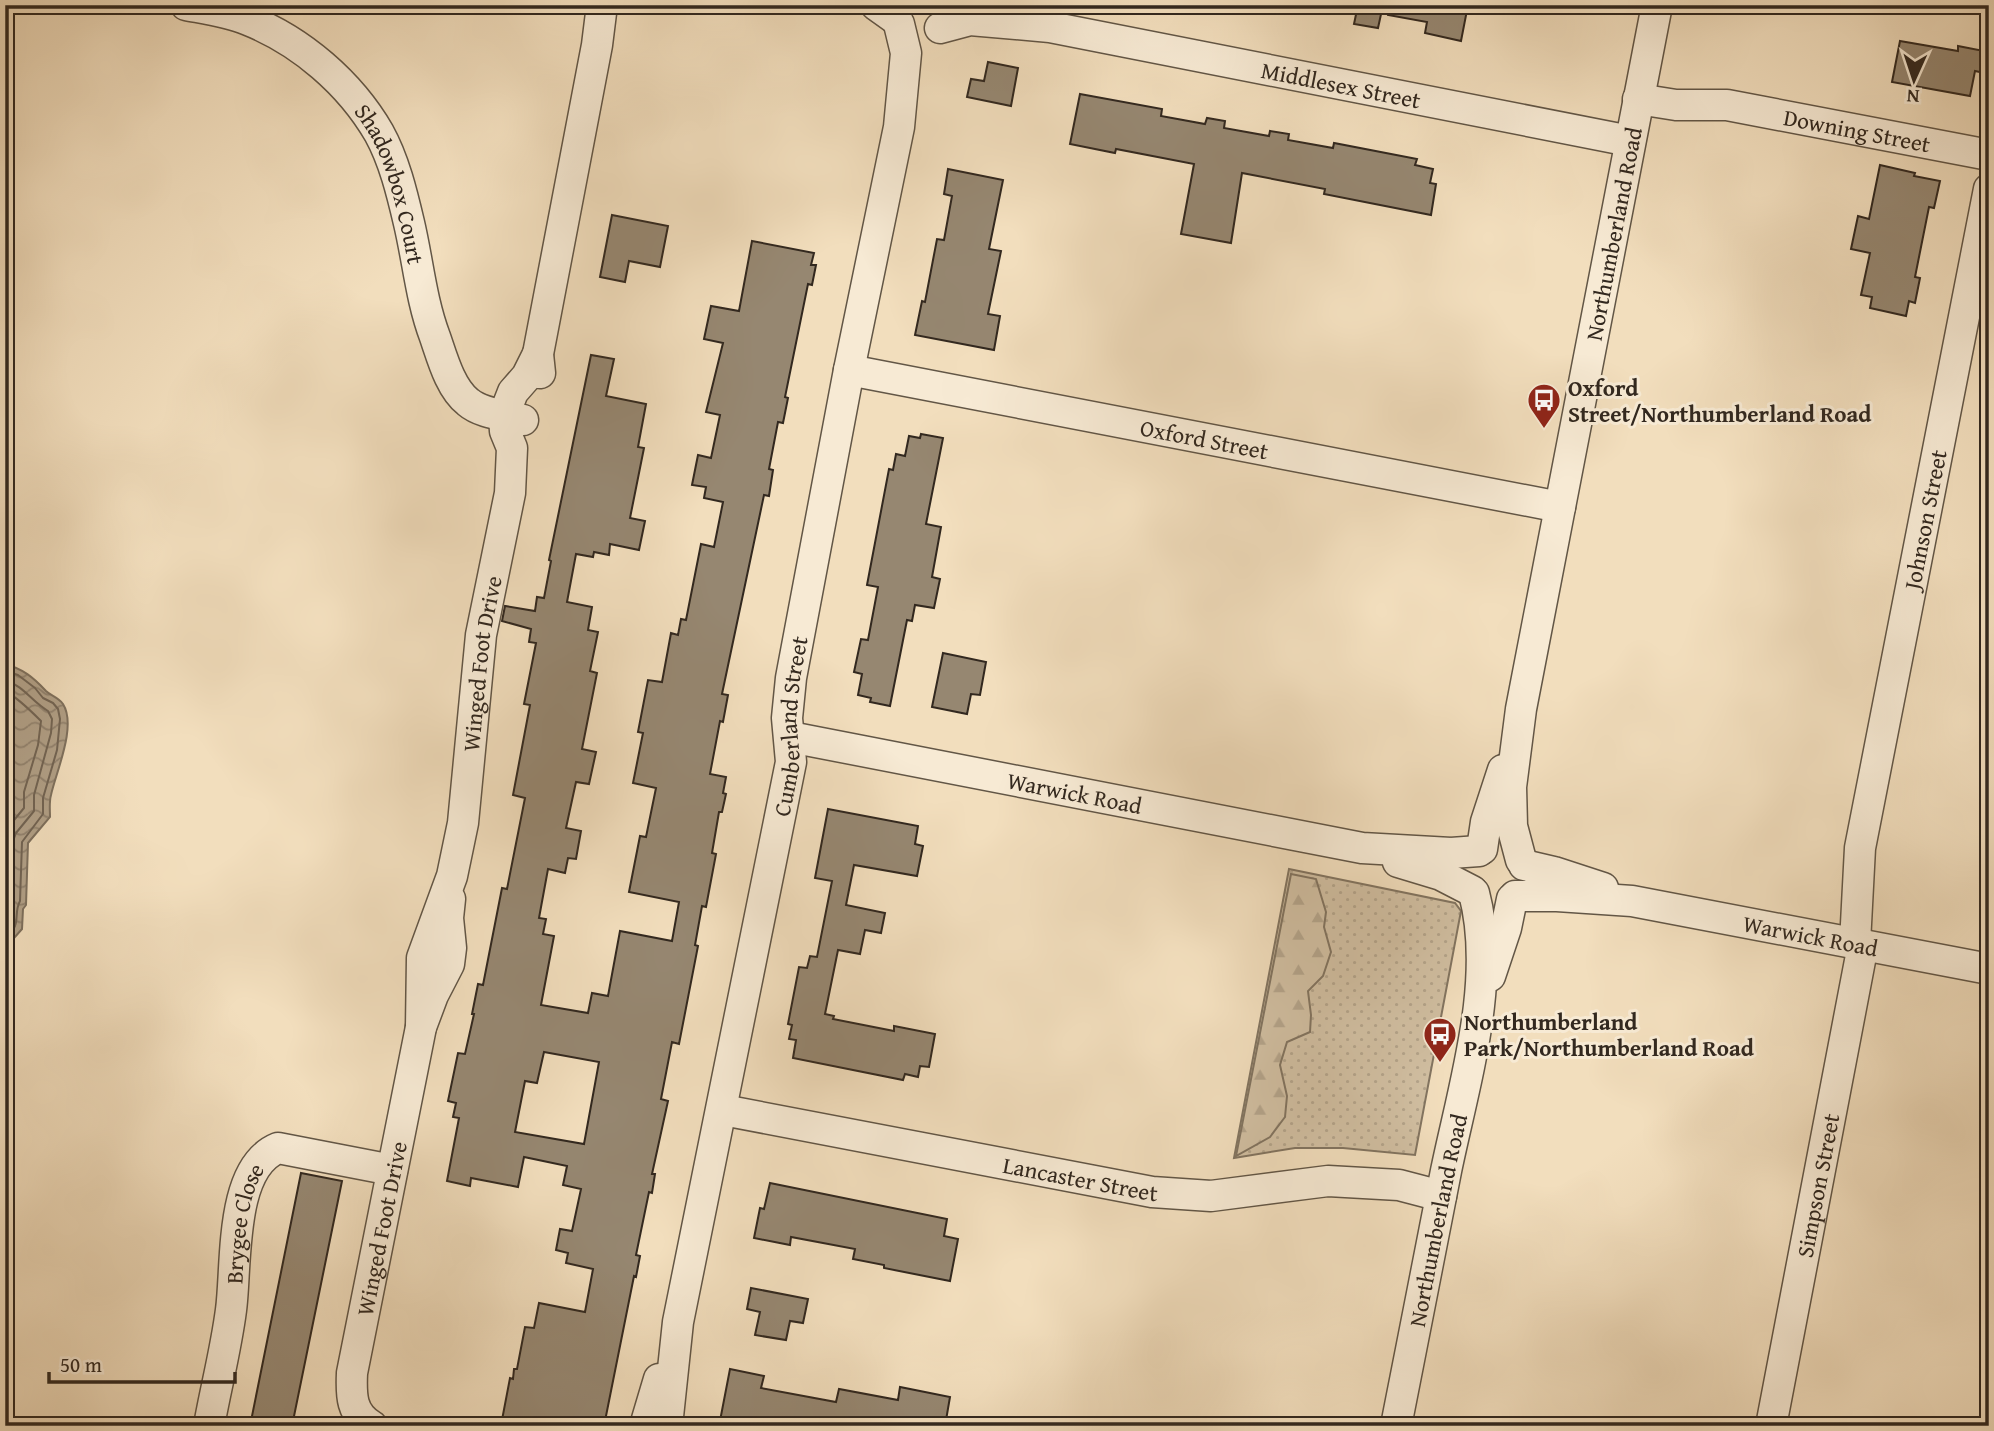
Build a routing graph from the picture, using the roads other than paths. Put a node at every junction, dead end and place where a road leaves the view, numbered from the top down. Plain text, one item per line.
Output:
1 (186, 5) edge
2 (602, 5) edge
3 (610, 5) edge
4 (985, 5) edge
5 (1657, 5) edge
6 (891, 14) edge
7 (942, 21) edge
8 (1050, 27) junction
9 (597, 45) junction
10 (1641, 88) junction
11 (899, 127) junction
12 (1630, 141) junction
13 (1989, 155) edge
14 (1989, 189) edge
15 (849, 370) junction
16 (514, 418) junction
17 (1560, 507) junction
18 (1521, 709) junction
19 (790, 737) junction
20 (1362, 848) junction
21 (1481, 850) junction
22 (1522, 863) junction
23 (1473, 892) junction
24 (1513, 898) junction
25 (1632, 901) junction
26 (1849, 942) junction
27 (1989, 968) edge
28 (1478, 1013) junction
29 (723, 1110) junction
30 (393, 1170) junction
31 (1441, 1196) junction
32 (678, 1322) junction
33 (366, 1424) edge
34 (209, 1426) edge
35 (645, 1426) edge
36 (667, 1426) edge
37 (1396, 1426) edge
38 (1771, 1426) edge

1 - 16 street, Shadowbox Court
2 - 9 street
3 - 9 street
4 - 8 street, Middlesex Street
5 - 10 street, Northumberland Road
6 - 7 street
6 - 11 street, Cumberland Street
7 - 8 street, Middlesex Street
7 - 11 street, Cumberland Street
8 - 12 street, Middlesex Street
9 - 16 street
10 - 12 street, Northumberland Road
10 - 13 street, Downing Street
11 - 15 street, Cumberland Street
12 - 17 street, Northumberland Road
14 - 26 street, Johnson Street
15 - 17 street, Oxford Street
15 - 19 street, Cumberland Street
16 - 30 street, Winged Foot Drive
17 - 18 street, Northumberland Road
18 - 21 street, Northumberland Road
18 - 22 street, Northumberland Road
19 - 20 street, Warwick Road
19 - 29 street, Cumberland Street
20 - 21 street, Warwick Road
20 - 23 street, Warwick Road
21 - 22 street
21 - 23 street
22 - 24 street
22 - 25 street, Warwick Road
23 - 24 street
23 - 28 street, Northumberland Road
24 - 25 street, Warwick Road
24 - 28 street, Northumberland Road
25 - 26 street, Warwick Road
26 - 27 street, Warwick Road
26 - 38 street, Simpson Street
28 - 31 street, Northumberland Road
29 - 31 street, Lancaster Street
29 - 32 street, Cumberland Street
30 - 33 street, Winged Foot Drive
30 - 34 street, Brygee Close
31 - 37 street, Northumberland Road
32 - 35 street, Cumberland Street
32 - 36 street, Cumberland Street

